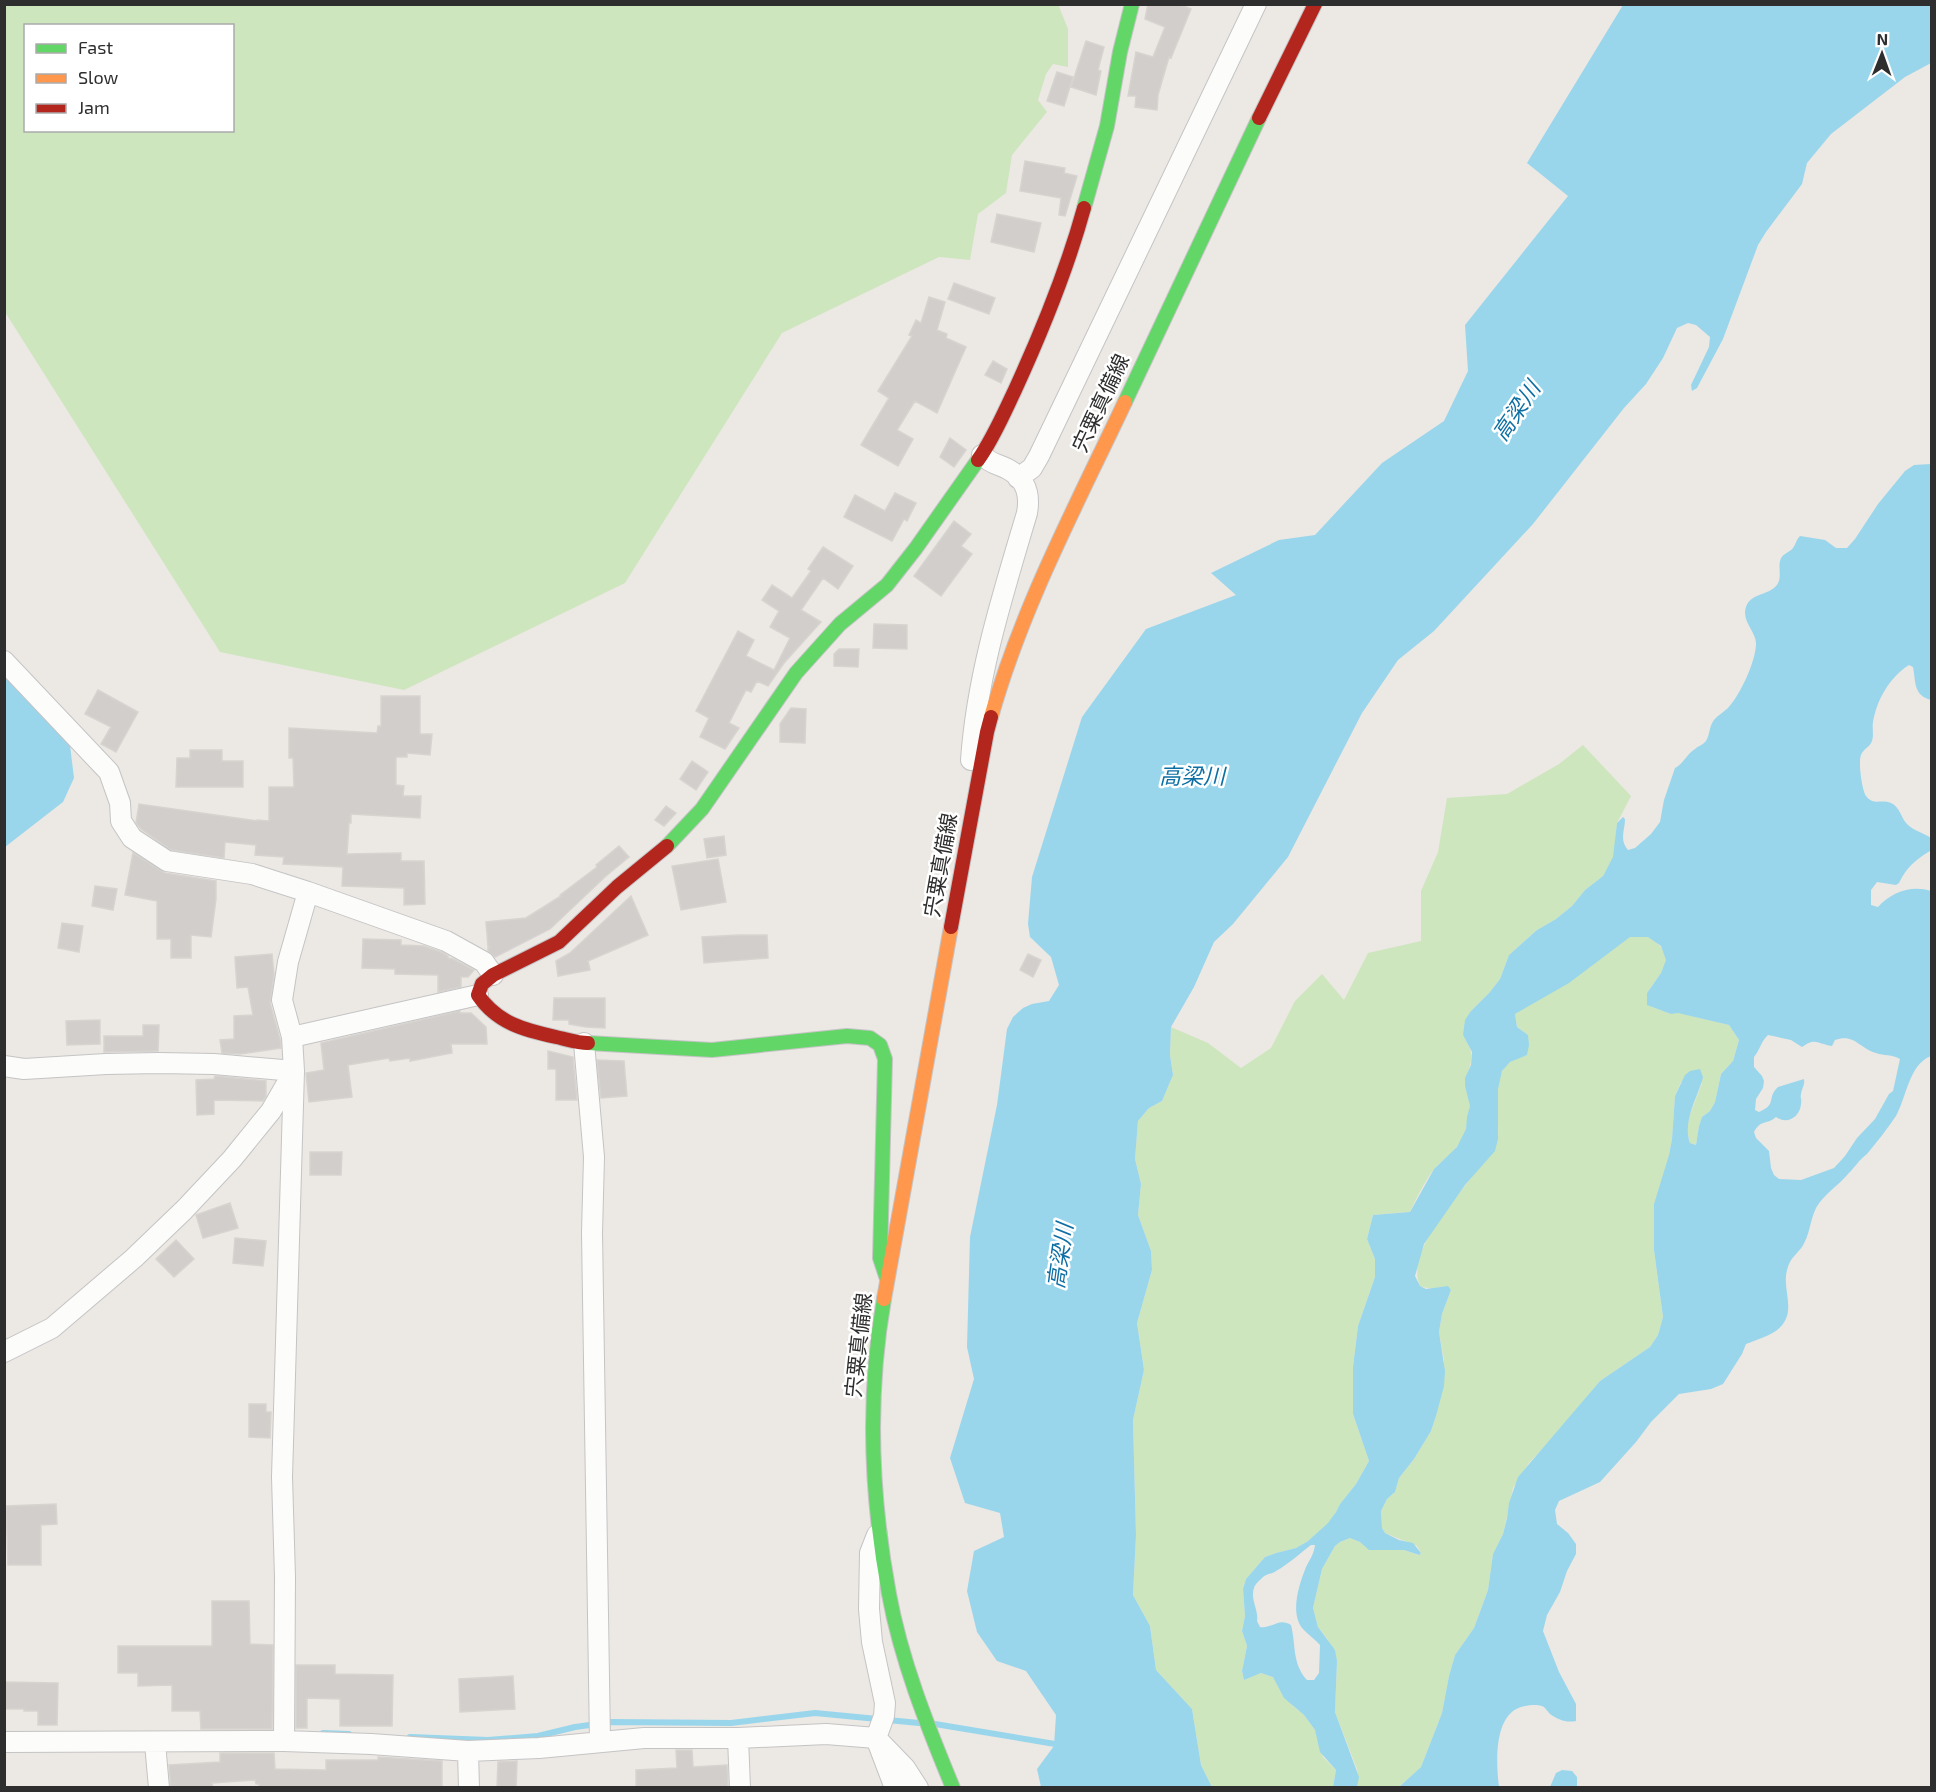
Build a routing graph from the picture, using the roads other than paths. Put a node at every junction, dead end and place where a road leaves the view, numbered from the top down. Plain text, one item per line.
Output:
1 (1132, 4) edge
2 (1256, 4) edge
3 (1315, 4) edge
4 (982, 455) junction
5 (1018, 478) junction
6 (4, 661) edge
7 (976, 789) junction
8 (308, 892) junction
9 (493, 975) junction
10 (478, 995) junction
11 (292, 1037) junction
12 (584, 1043) junction
13 (4, 1066) edge
14 (294, 1071) junction
15 (887, 1279) junction
16 (4, 1352) edge
17 (879, 1530) junction
18 (738, 1738) junction
19 (876, 1738) junction
20 (284, 1741) junction
21 (4, 1742) edge
22 (600, 1742) junction
23 (155, 1743) junction
24 (468, 1751) junction
25 (159, 1788) edge
26 (469, 1788) edge
27 (740, 1788) edge
28 (895, 1788) edge
29 (918, 1788) edge
30 (953, 1788) edge

1 - 4 street
2 - 5 street
3 - 7 street, 宍粟真備線
4 - 5 street
4 - 9 street
5 - 7 street
6 - 8 street
7 - 15 street, 宍粟真備線
8 - 9 street
8 - 11 street
9 - 10 street
10 - 11 street
10 - 12 street
11 - 14 street
12 - 15 street
12 - 22 street
13 - 14 street
14 - 16 street
14 - 20 street
15 - 17 street, 宍粟真備線
17 - 19 street
17 - 30 street, 宍粟真備線
18 - 19 street
18 - 22 street
18 - 27 street
19 - 28 street
19 - 29 street
20 - 23 street
20 - 24 street
21 - 23 street
22 - 24 street
23 - 25 street
24 - 26 street

